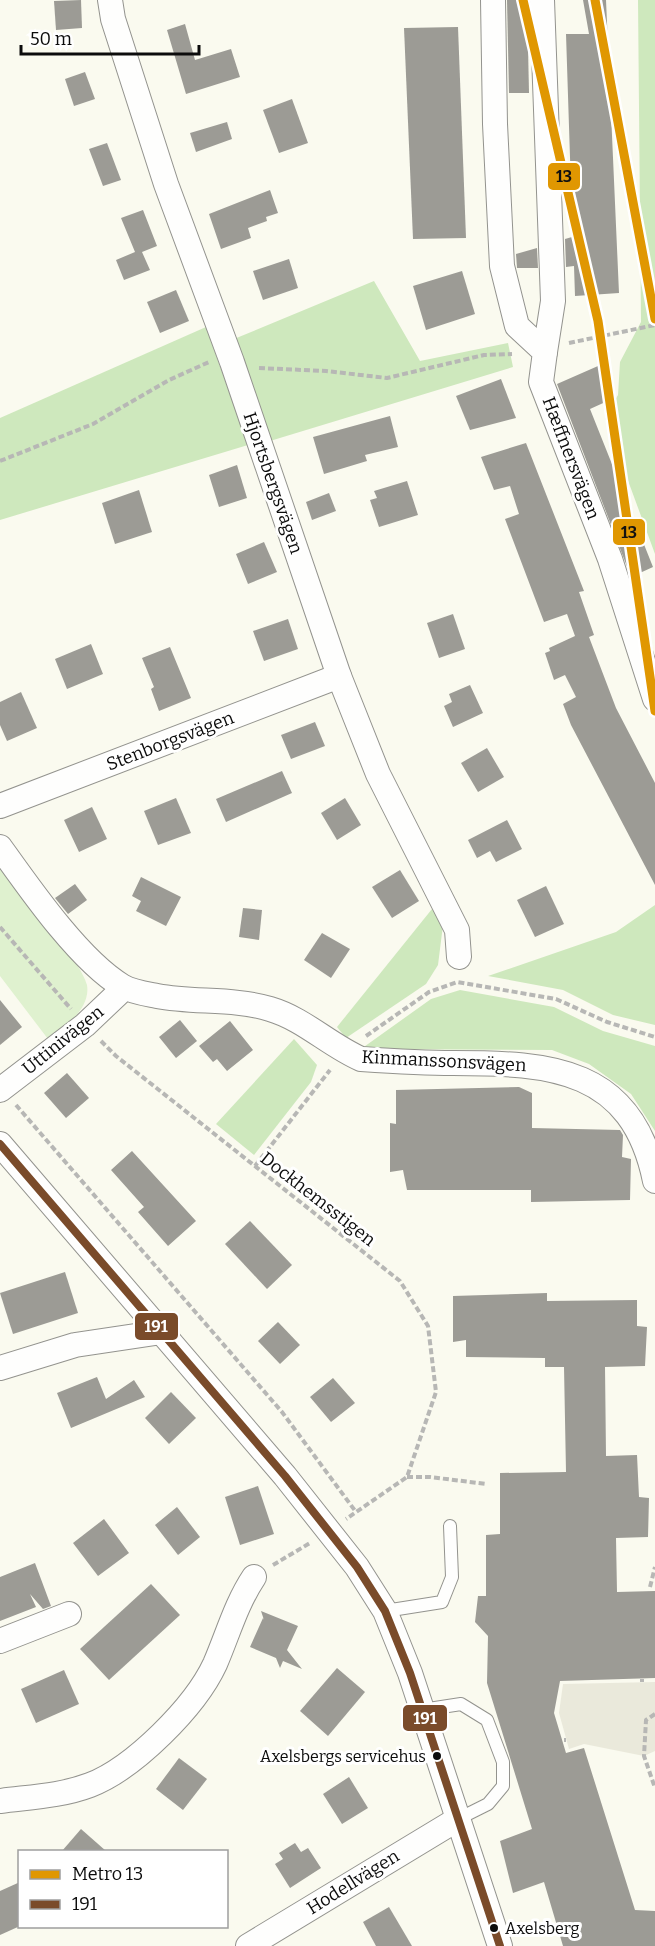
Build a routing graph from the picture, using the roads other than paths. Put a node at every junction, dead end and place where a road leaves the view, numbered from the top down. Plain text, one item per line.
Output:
1 (110, 0) edge
2 (493, 0) edge
3 (542, 0) edge
4 (545, 352) junction
5 (339, 676) junction
6 (655, 699) edge
7 (0, 806) edge
8 (0, 847) edge
9 (459, 957) dead end
10 (124, 988) junction
11 (1, 1089) edge
12 (0, 1144) edge
13 (655, 1180) edge
14 (162, 1332) junction
15 (0, 1368) edge
16 (450, 1526) dead end
17 (254, 1577) dead end
18 (385, 1611) junction
19 (69, 1614) dead end
20 (0, 1641) edge
21 (422, 1710) junction
22 (0, 1801) edge
23 (458, 1819) junction
24 (248, 1946) edge
25 (500, 1946) edge

1 - 5 street, Hjortsbergsvägen
2 - 4 street
3 - 4 street, Hæffnersvägen
4 - 6 street, Hæffnersvägen
5 - 7 street, Stenborgsvägen
5 - 9 street, Hjortsbergsvägen
8 - 10 street, Kinmanssonsvägen
10 - 11 street, Uttinivägen
10 - 13 street, Kinmanssonsvägen
12 - 14 street
14 - 15 street
14 - 18 street
16 - 18 lane
17 - 22 street
18 - 21 street
19 - 20 street
21 - 23 street
21 - 23 lane
23 - 24 street, Hodellvägen
23 - 25 street

